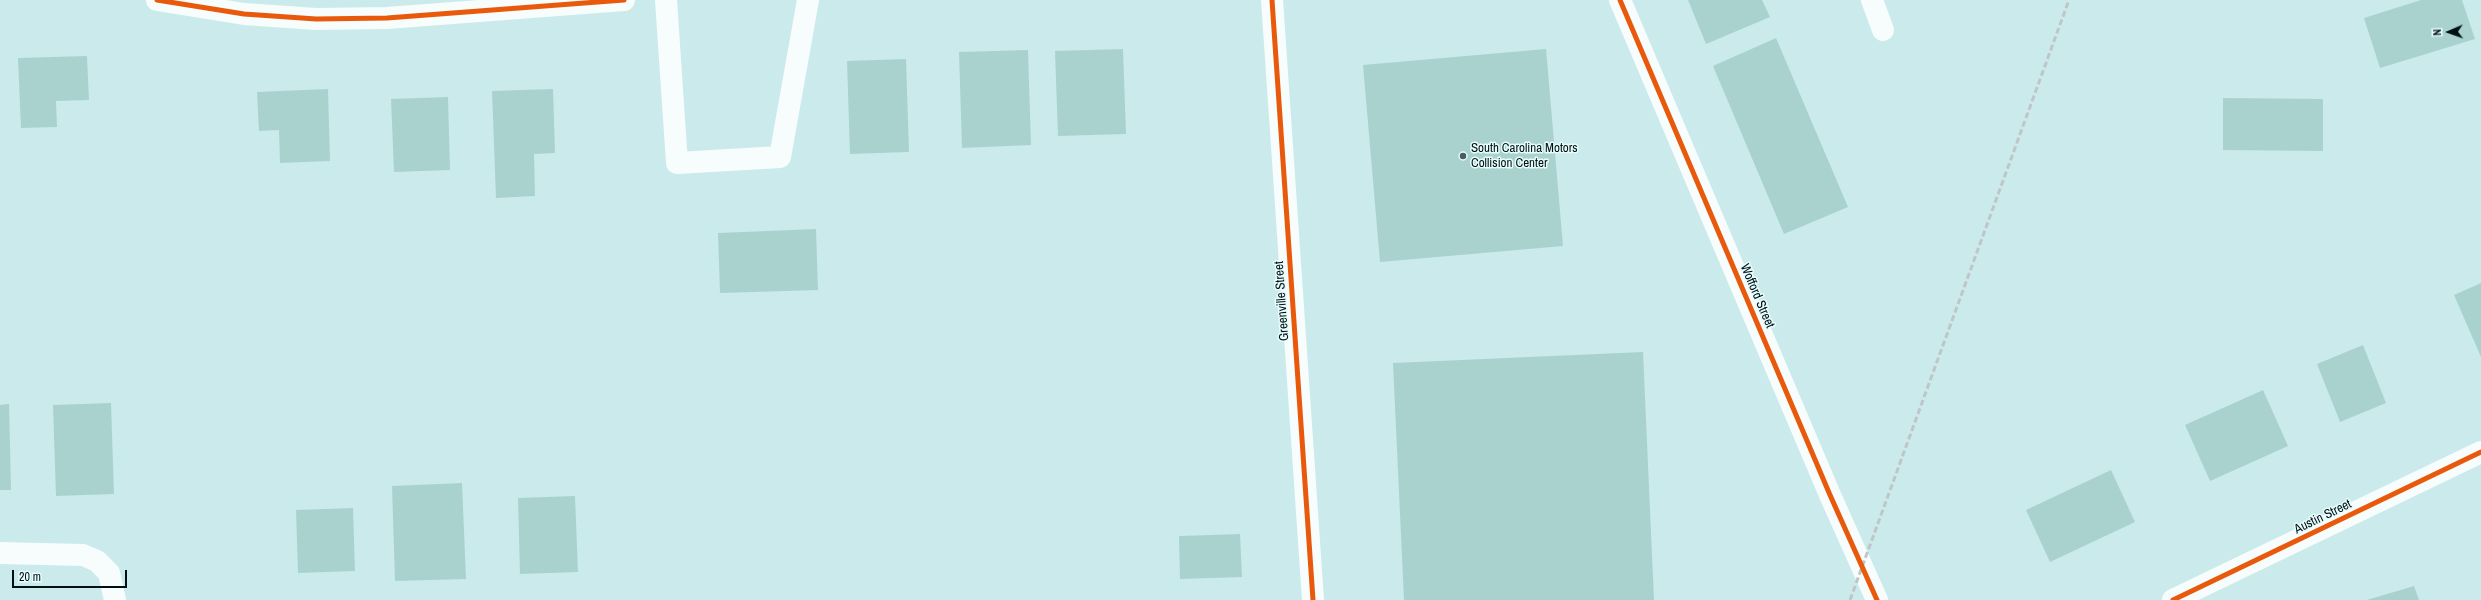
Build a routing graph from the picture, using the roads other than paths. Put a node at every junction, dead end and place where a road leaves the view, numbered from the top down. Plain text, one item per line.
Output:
1 (157, 0) edge
2 (624, 0) edge
3 (666, 0) edge
4 (808, 0) edge
5 (1272, 0) edge
6 (1620, 0) edge
7 (1872, 0) edge
8 (244, 7) edge
9 (1883, 30) dead end
10 (2481, 452) edge
11 (0, 553) edge
12 (115, 600) edge
13 (1313, 600) edge
14 (1876, 600) edge
15 (2173, 600) edge

1 - 8 street
2 - 8 street
3 - 4 street
5 - 13 street, Greenville Street
6 - 14 street, Wofford Street
7 - 9 street
10 - 15 street, Austin Street
11 - 12 street

